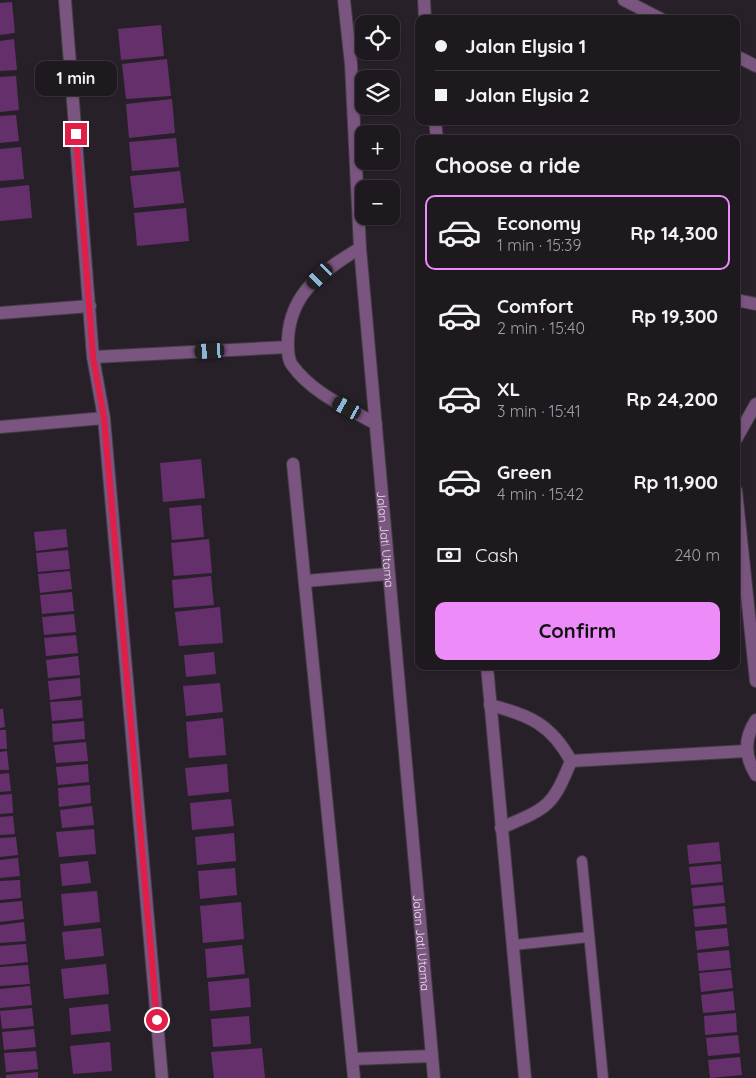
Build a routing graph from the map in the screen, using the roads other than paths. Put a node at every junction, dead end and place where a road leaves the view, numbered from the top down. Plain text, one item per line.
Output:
1 (65, 0) edge
2 (344, 0) edge
3 (424, 0) edge
4 (624, 0) edge
5 (425, 15) edge
6 (654, 15) edge
7 (740, 58) edge
8 (756, 66) edge
9 (360, 248) junction
10 (740, 301) edge
11 (756, 304) edge
12 (90, 306) junction
13 (0, 314) edge
14 (288, 348) junction
15 (93, 357) junction
16 (756, 404) edge
17 (104, 418) junction
18 (376, 424) junction
19 (0, 427) edge
20 (740, 432) edge
21 (294, 464) dead end
22 (740, 529) edge
23 (387, 574) junction
24 (306, 581) junction
25 (487, 670) edge
26 (756, 681) edge
27 (490, 705) junction
28 (756, 720) edge
29 (746, 752) junction
30 (571, 761) junction
31 (756, 775) edge
32 (501, 828) junction
33 (582, 862) dead end
34 (589, 937) junction
35 (514, 945) junction
36 (432, 1056) junction
37 (352, 1059) junction
38 (162, 1078) edge
39 (354, 1078) edge
40 (434, 1078) edge
41 (525, 1078) edge
42 (603, 1078) edge

1 - 12 street
2 - 9 street, Jalan Jati Utama
3 - 5 street
4 - 6 street
7 - 8 street
9 - 14 street
9 - 18 street, Jalan Jati Utama
10 - 11 street
12 - 13 street
12 - 15 street
14 - 15 street
14 - 18 street
15 - 17 street
16 - 20 street
17 - 19 street
17 - 38 street
18 - 23 street, Jalan Jati Utama
21 - 24 street
22 - 26 street
23 - 24 street
23 - 36 street, Jalan Jati Utama
24 - 37 street
25 - 27 street
27 - 30 street
27 - 32 street
28 - 29 street
29 - 30 street
29 - 31 street
30 - 32 street
32 - 35 street
33 - 34 lane
34 - 35 lane
34 - 42 lane
35 - 41 street
36 - 37 street
36 - 40 street, Jalan Jati Utama
37 - 39 street

